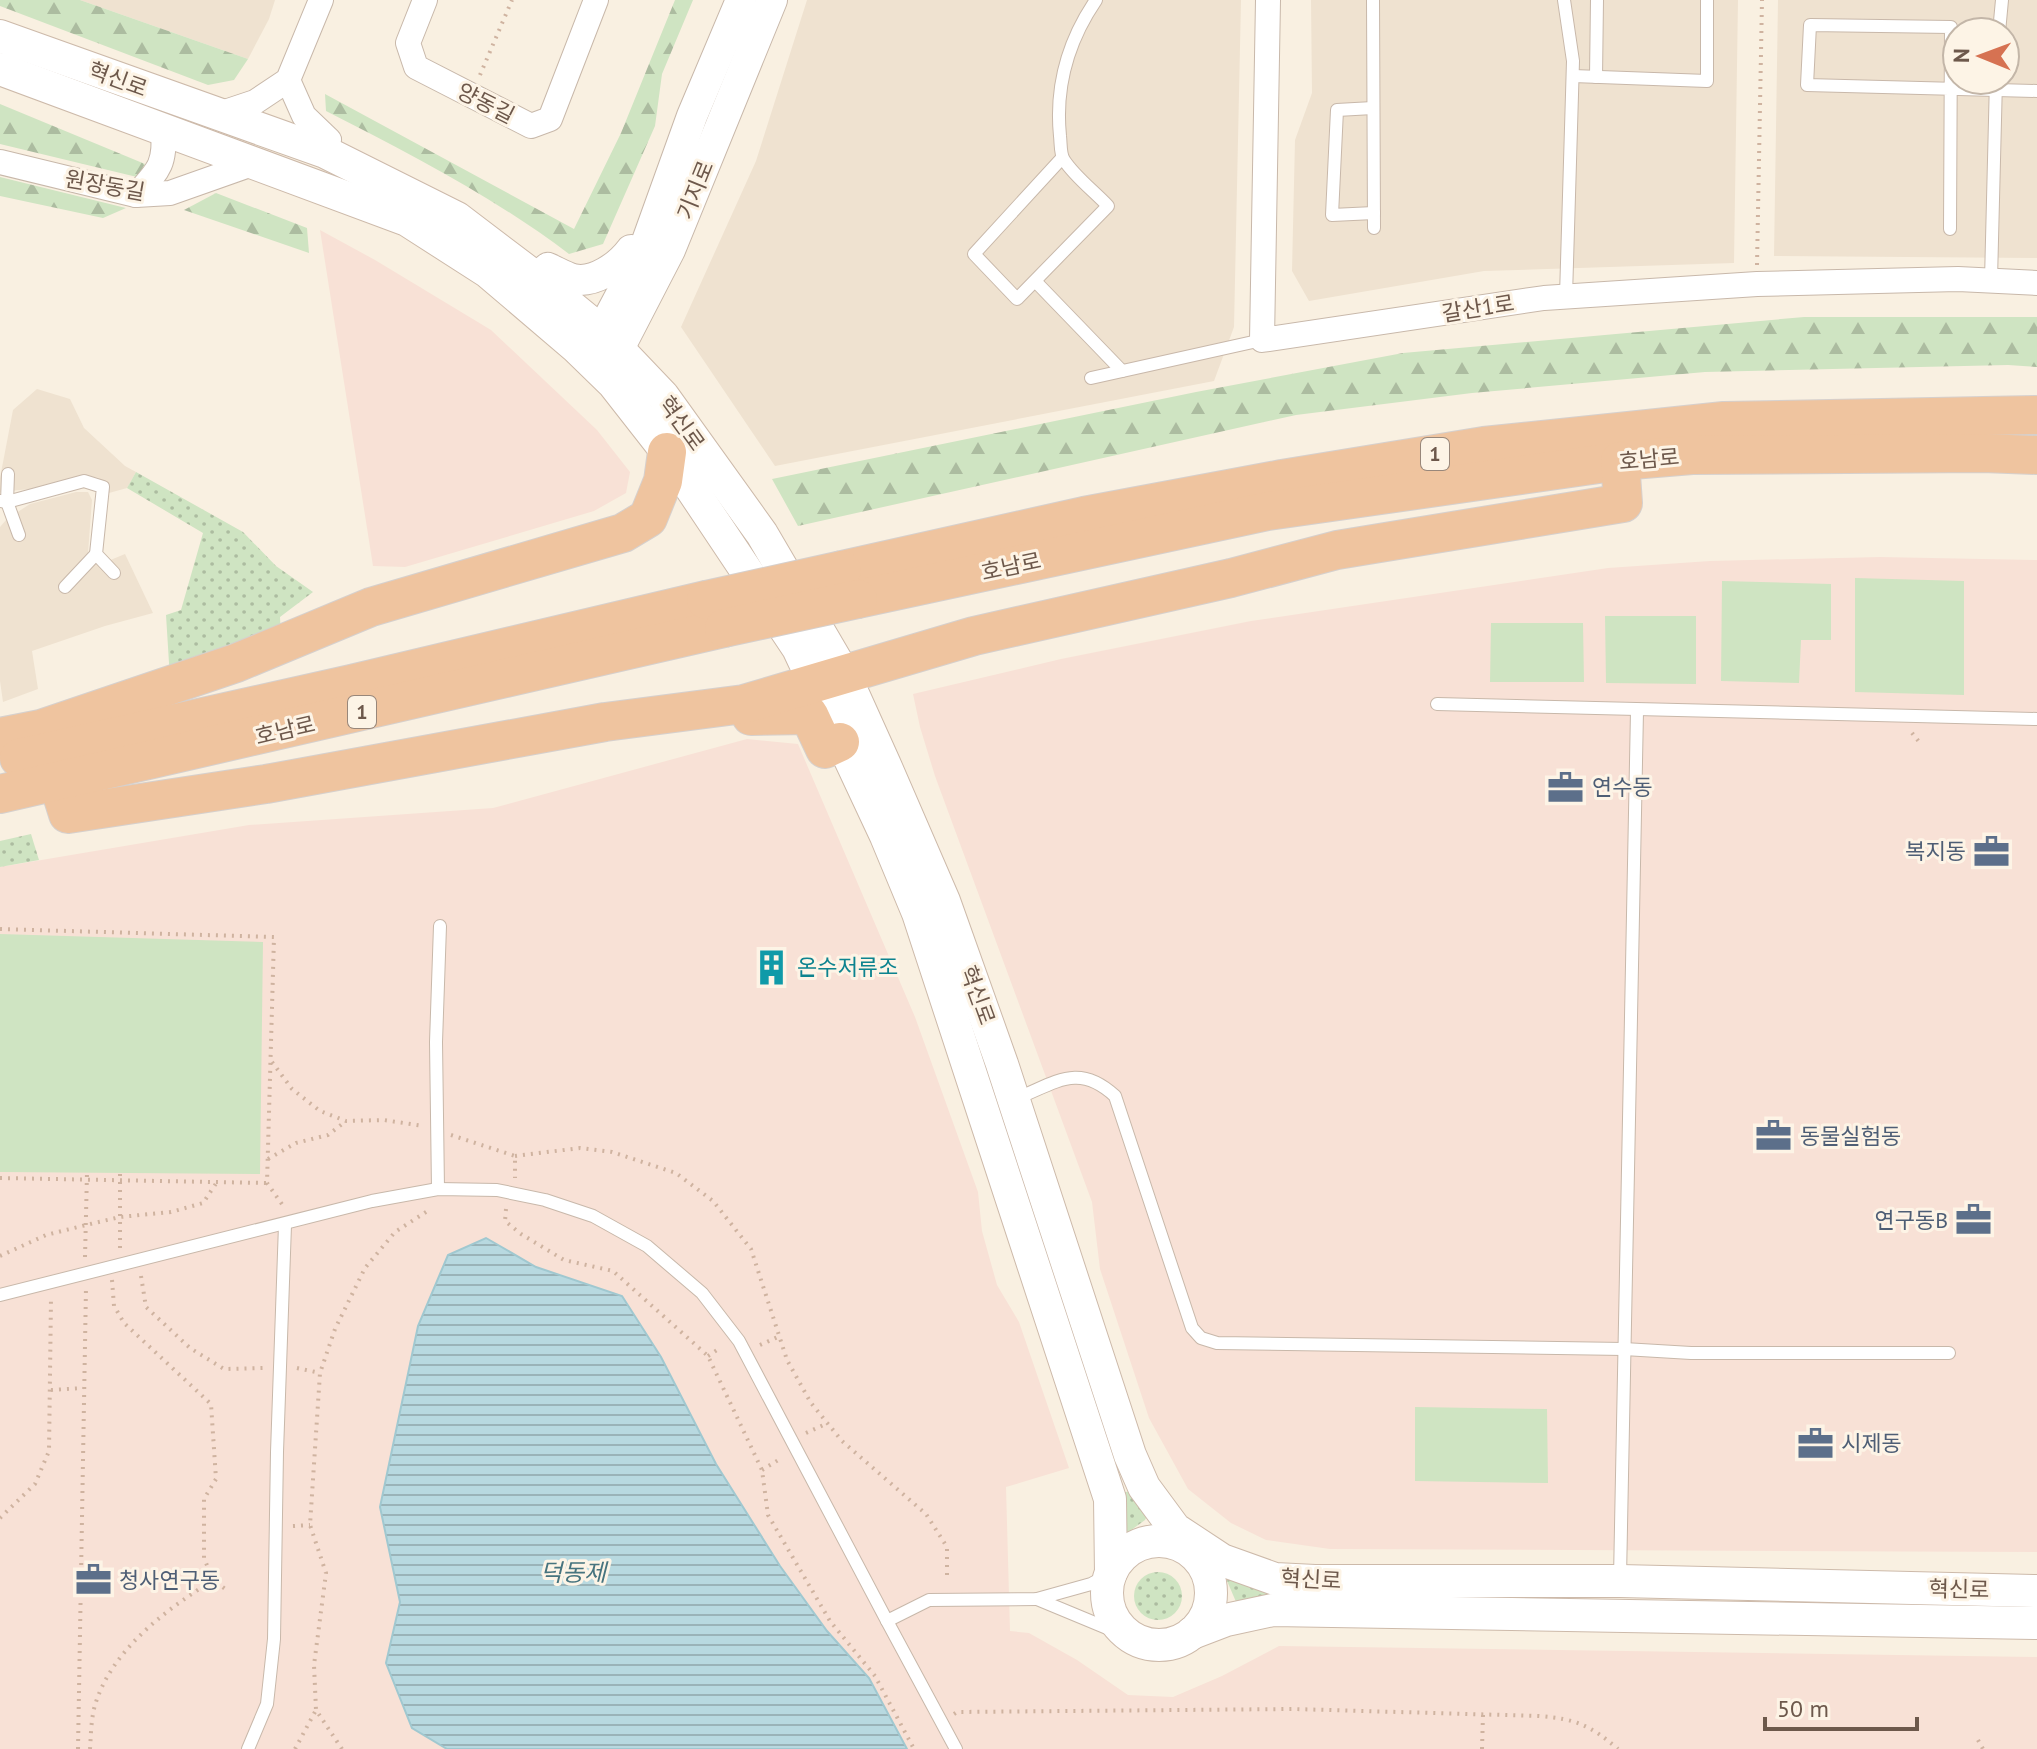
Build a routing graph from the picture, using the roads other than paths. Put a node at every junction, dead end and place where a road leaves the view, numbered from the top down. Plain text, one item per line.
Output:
1 (321, 0) edge
2 (425, 0) edge
3 (596, 0) edge
4 (741, 0) edge
5 (772, 0) edge
6 (1096, 0) edge
7 (1268, 0) edge
8 (1373, 0) edge
9 (1564, 0) edge
10 (1597, 0) edge
11 (1707, 0) edge
12 (0, 36) edge
13 (0, 69) edge
14 (1573, 76) junction
15 (1596, 77) junction
16 (288, 80) junction
17 (1951, 89) joint
18 (1951, 96) edge
19 (1996, 96) edge
20 (1373, 108) junction
21 (216, 115) junction
22 (163, 129) junction
23 (325, 152) junction
24 (1062, 158) junction
25 (0, 162) edge
26 (255, 163) junction
27 (136, 195) junction
28 (1374, 213) junction
29 (1374, 228) dead end
30 (1950, 229) dead end
31 (642, 255) junction
32 (536, 278) junction
33 (1991, 280) junction
34 (1036, 282) junction
35 (2037, 283) edge
36 (1566, 296) junction
37 (642, 306) junction
38 (1262, 340) junction
39 (603, 354) junction
40 (1122, 371) junction
41 (646, 378) junction
42 (1091, 378) dead end
43 (2037, 415) edge
44 (667, 452) junction
45 (2037, 455) edge
46 (1620, 461) junction
47 (8, 474) dead end
48 (4, 501) edge
49 (19, 535) dead end
50 (96, 554) junction
51 (114, 573) dead end
52 (850, 584) junction
53 (65, 587) dead end
54 (715, 614) junction
55 (830, 679) junction
56 (744, 704) junction
57 (1437, 704) dead end
58 (1637, 711) junction
59 (2037, 719) edge
60 (0, 737) edge
61 (840, 742) junction
62 (0, 763) edge
63 (58, 782) junction
64 (0, 794) edge
65 (440, 926) dead end
66 (999, 1104) junction
67 (438, 1189) junction
68 (285, 1225) junction
69 (0, 1295) edge
70 (1624, 1349) junction
71 (1949, 1353) dead end
72 (1189, 1545) junction
73 (1111, 1573) junction
74 (1620, 1581) junction
75 (2037, 1591) edge
76 (1037, 1599) junction
77 (887, 1621) junction
78 (2037, 1623) edge
79 (1192, 1633) junction
80 (1131, 1638) junction
81 (248, 1749) edge
82 (956, 1749) edge

1 - 16 street
2 - 3 street, 양동길
4 - 31 street, 기지로
5 - 37 street, 기지로
6 - 24 lane
7 - 38 street
8 - 20 lane
9 - 14 lane
10 - 15 lane
11 - 15 lane
12 - 21 main road, 혁신로
13 - 22 main road, 혁신로
14 - 15 lane
14 - 36 lane
16 - 21 street
16 - 23 street
17 - 17 lane
18 - 30 lane
19 - 33 lane
20 - 28 lane
20 - 28 lane
21 - 23 main road, 혁신로
22 - 26 main road, 혁신로
22 - 27 street
23 - 32 main road, 혁신로
24 - 34 lane
24 - 34 lane
25 - 27 street, 원장동길
26 - 27 street, 원장동길
26 - 39 main road, 혁신로
28 - 29 lane
31 - 32 street
31 - 39 street, 기지로
32 - 39 main road, 혁신로
33 - 35 street, 갈산1로
33 - 36 street, 갈산1로
34 - 40 lane
36 - 38 street, 갈산1로
37 - 39 street, 기지로
37 - 41 street
38 - 40 lane
39 - 41 main road, 혁신로
39 - 44 main road, 혁신로
40 - 42 lane
41 - 55 main road, 혁신로
43 - 52 highway, 호남로 / 1
44 - 55 main road, 혁신로
44 - 60 highway
45 - 46 highway, 호남로 / 1
46 - 52 highway, 호남로 / 1
46 - 55 highway
47 - 48 lane
48 - 49 lane
48 - 50 lane
50 - 51 lane
50 - 53 lane
52 - 54 highway, 호남로 / 1, bridge
54 - 62 highway, 호남로 / 1
54 - 63 highway, 호남로 / 1
55 - 56 highway
55 - 61 main road, 혁신로
55 - 66 main road, 혁신로
56 - 61 highway
56 - 63 highway
57 - 58 lane
58 - 59 lane
58 - 70 lane
61 - 66 main road, 혁신로
63 - 64 highway, 호남로 / 1
65 - 67 lane
66 - 70 lane
66 - 72 main road, 혁신로
66 - 73 main road, 혁신로
67 - 68 lane
67 - 77 lane
68 - 69 lane
68 - 81 lane
70 - 71 lane
70 - 74 lane
72 - 73 main road
72 - 74 main road, 혁신로
72 - 79 main road, 혁신로
73 - 76 lane
73 - 80 main road, 혁신로
74 - 75 main road, 혁신로
76 - 77 lane
76 - 80 lane
77 - 82 lane
78 - 79 main road, 혁신로
79 - 80 main road, 혁신로

